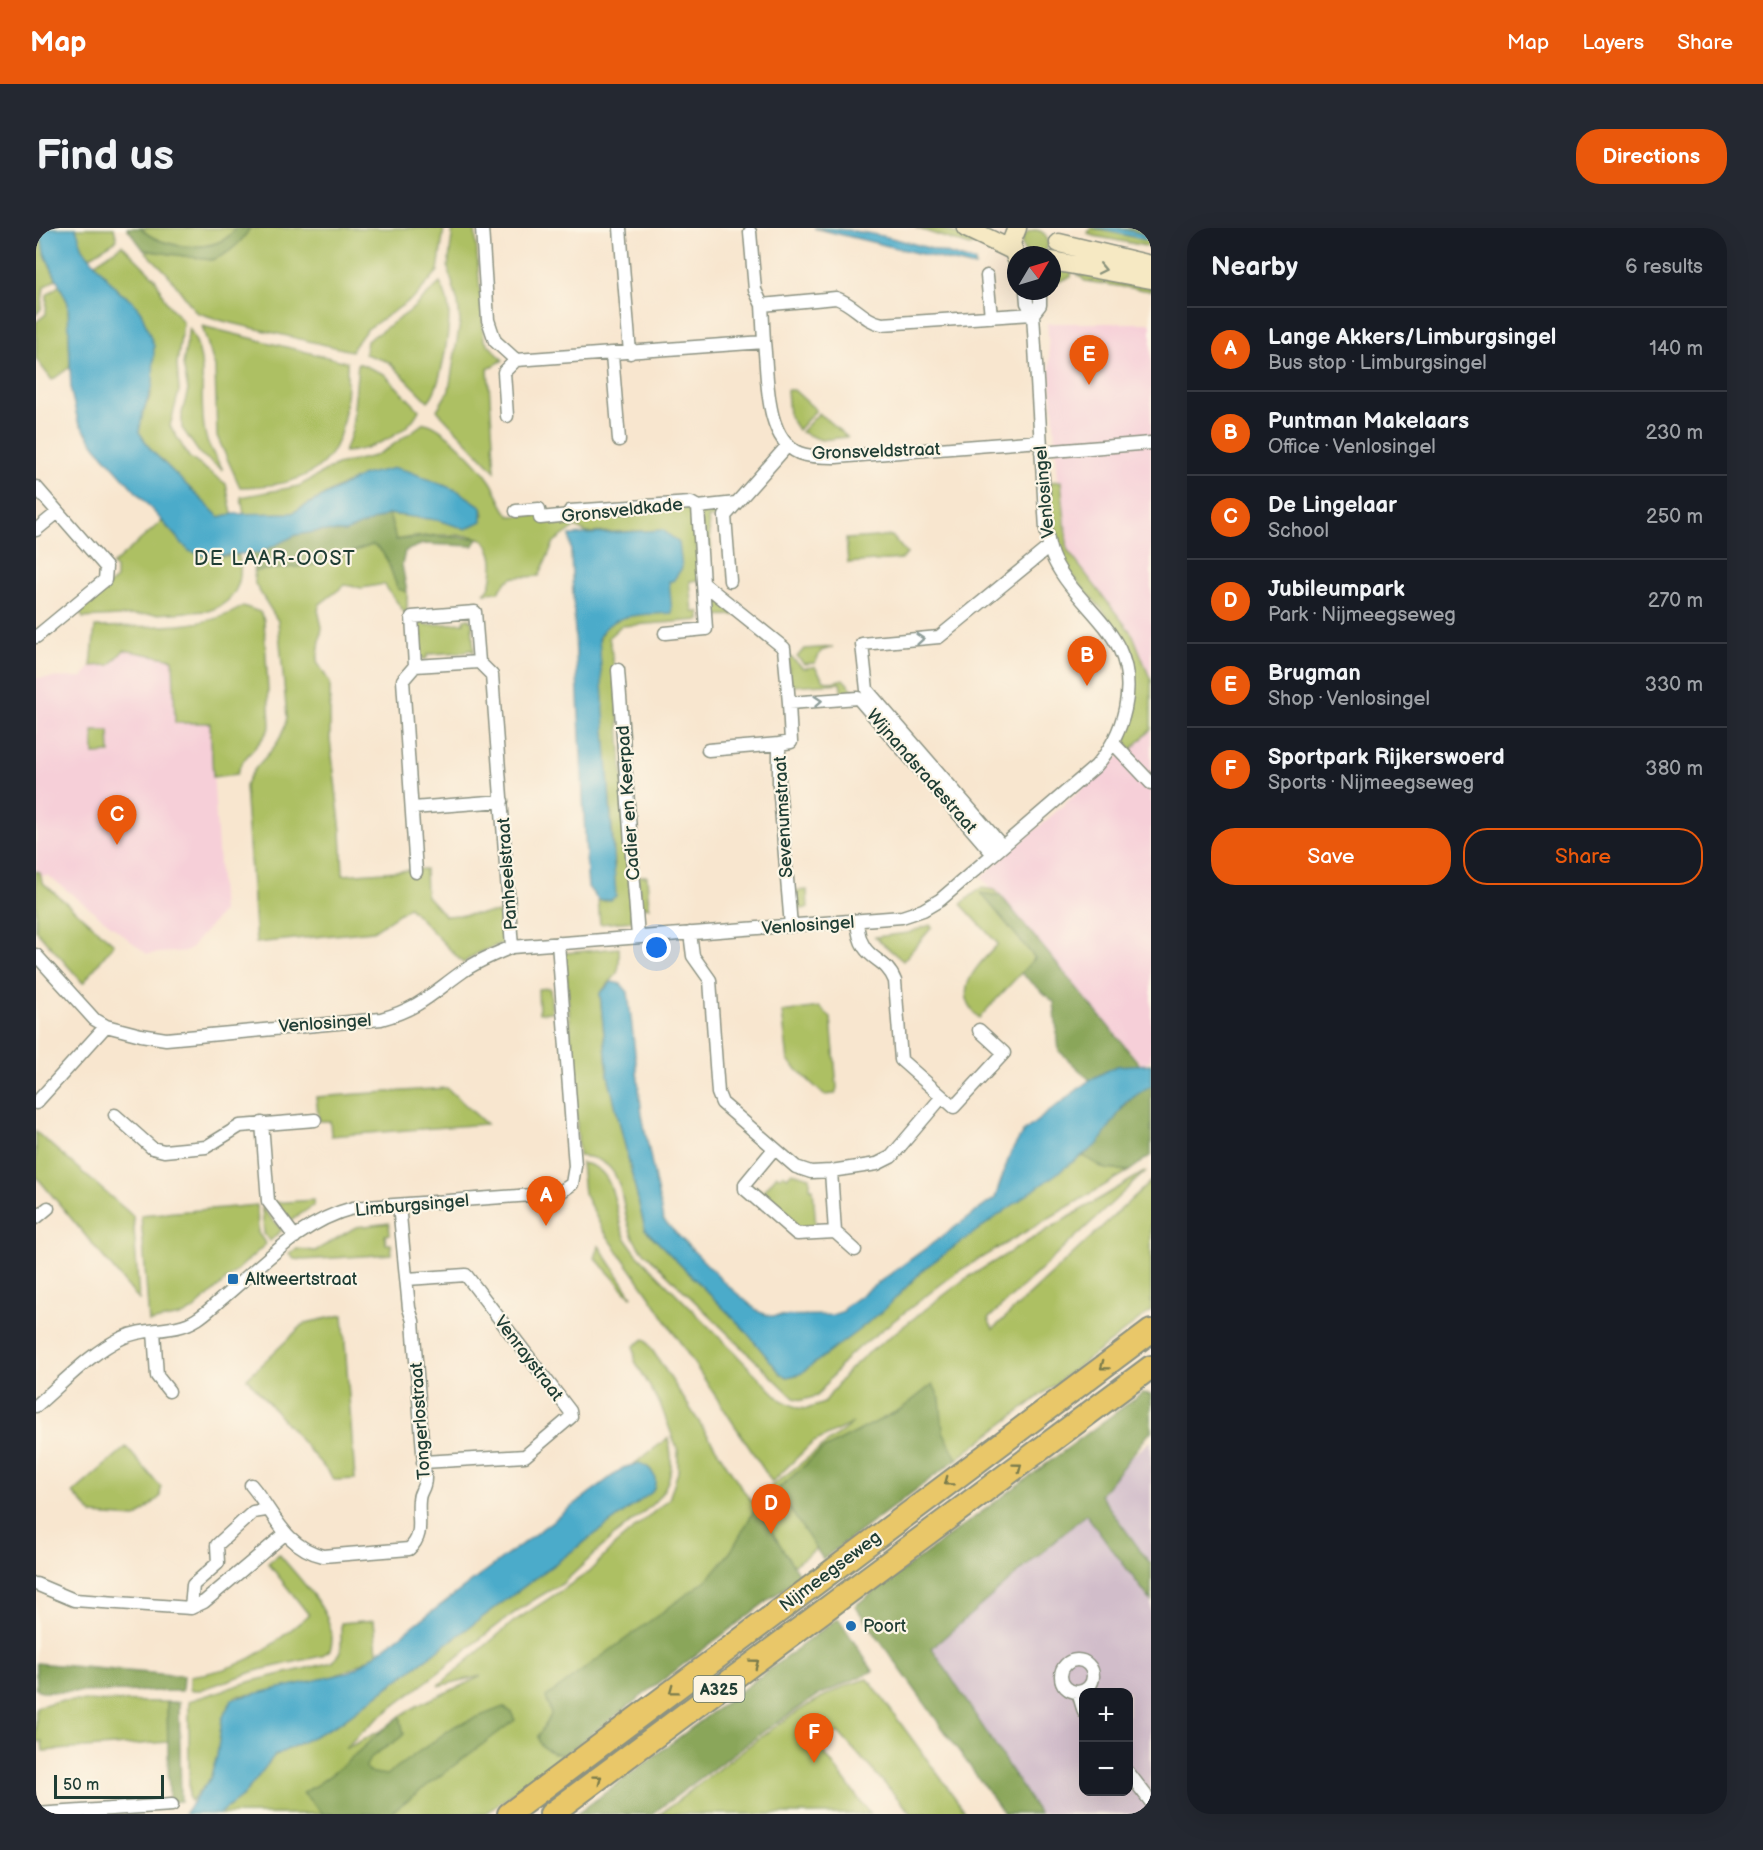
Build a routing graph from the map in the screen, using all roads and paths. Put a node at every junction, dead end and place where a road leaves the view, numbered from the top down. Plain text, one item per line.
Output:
1 (482, 228) edge
2 (620, 228) edge
3 (966, 228) edge
4 (1011, 229) edge
5 (750, 232) dead end
6 (1056, 236) edge
7 (1013, 246) edge
8 (1007, 250) edge
9 (1061, 263) edge
10 (1151, 265) edge
11 (987, 276) dead end
12 (1151, 279) edge
13 (1027, 300) edge
14 (1040, 300) edge
15 (762, 305) junction
16 (1033, 314) junction
17 (991, 317) junction
18 (764, 342) junction
19 (630, 353) junction
20 (612, 354) junction
21 (516, 360) junction
22 (507, 417) dead end
23 (619, 440) dead end
24 (1151, 443) edge
25 (788, 445) junction
26 (1040, 447) junction
27 (36, 487) edge
28 (736, 503) junction
29 (698, 507) junction
30 (516, 511) dead end
31 (58, 512) junction
32 (36, 530) edge
33 (1049, 547) junction
34 (730, 581) dead end
35 (703, 583) junction
36 (665, 633) dead end
37 (36, 637) edge
38 (479, 662) junction
39 (415, 666) junction
40 (618, 670) dead end
41 (789, 704) junction
42 (1113, 742) junction
43 (779, 744) junction
44 (708, 750) dead end
45 (1151, 783) edge
46 (502, 801) junction
47 (413, 808) junction
48 (997, 850) junction
49 (416, 872) dead end
50 (857, 921) junction
51 (791, 926) junction
52 (690, 933) junction
53 (638, 937) junction
54 (558, 943) junction
55 (512, 947) junction
56 (36, 955) edge
57 (106, 1026) junction
58 (979, 1030) dead end
59 (941, 1098) junction
60 (36, 1102) edge
61 (115, 1115) dead end
62 (315, 1120) dead end
63 (262, 1123) junction
64 (773, 1150) junction
65 (831, 1171) junction
66 (399, 1205) junction
67 (48, 1208) dead end
68 (36, 1218) edge
69 (835, 1232) junction
70 (295, 1237) junction
71 (855, 1250) dead end
72 (407, 1279) junction
73 (154, 1331) junction
74 (1151, 1331) edge
75 (1151, 1367) edge
76 (169, 1391) dead end
77 (36, 1406) edge
78 (423, 1462) junction
79 (251, 1485) dead end
80 (266, 1510) junction
81 (286, 1533) junction
82 (36, 1584) edge
83 (191, 1608) junction
84 (1078, 1692) dead end
85 (1079, 1696) edge
86 (1133, 1779) edge
87 (1151, 1802) edge
88 (172, 1805) dead end
89 (37, 1814) edge
90 (510, 1814) edge
91 (551, 1814) edge

1 - 21 street
2 - 19 street
3 - 8 street
4 - 7 street
5 - 15 street, Gronsveldstraat
6 - 10 street
9 -> 12 street
11 - 17 street
13 - 16 street, Venlosingel
14 - 16 street, Venlosingel
15 - 17 street
15 - 18 street, Gronsveldstraat
16 - 17 street
16 - 26 street, Venlosingel
18 - 19 street
18 - 25 street, Gronsveldstraat
19 - 20 street
20 - 21 street
20 - 23 street
21 - 22 street
24 - 26 street, Gronsveldstraat
25 - 26 street, Gronsveldstraat
25 - 28 street
26 - 33 street, Venlosingel
27 - 31 street
28 - 29 street, Gronsveldkade
28 - 34 street
29 - 30 street, Gronsveldkade
29 - 35 street, Gronsveldkade
31 - 32 street
31 - 37 street
33 - 42 street, Venlosingel
48 -> 33 street
35 - 36 street, Gronsveldkade
35 - 41 street
38 - 39 street
38 - 39 street, Panheelstraat
38 - 46 street, Panheelstraat
39 - 47 street, Panheelstraat
40 - 53 street, Cadier en Keerpad
41 - 43 street
41 -> 48 street, Wijnandsradestraat
42 - 45 street
42 - 48 street, Venlosingel
43 - 44 street, Sevenumstraat
43 - 51 street, Sevenumstraat
46 - 47 street, Panheelstraat
46 - 55 street, Panheelstraat
47 - 49 street, Panheelstraat
48 - 50 street, Venlosingel
50 - 51 street, Venlosingel
50 - 59 street
51 - 52 street, Venlosingel
52 - 53 street, Venlosingel
52 - 64 street
53 - 54 street, Venlosingel
54 - 55 street, Venlosingel
54 - 66 street, Limburgsingel
55 - 57 street, Venlosingel
56 - 57 street, Venlosingel
57 - 60 street
58 - 59 street
59 - 65 street
61 - 63 street
62 - 63 street
63 - 70 street
64 - 65 street
64 - 69 street
65 - 69 street
66 - 70 street, Limburgsingel
66 - 72 street, Tongerlostraat
67 - 68 street
69 - 71 street
70 - 73 street, Limburgsingel
72 - 78 street, Tongerlostraat
72 - 78 street, Venraystraat
73 - 76 street
73 - 77 street, Limburgsingel
74 -> 90 highway, Nijmeegseweg / A325
91 -> 75 highway, Nijmeegseweg / A325
78 - 81 street, Tongerlostraat
79 - 80 street, Tongerlostraat
80 - 81 street, Tongerlostraat
80 - 83 street
81 - 83 street
82 - 83 street
84 - 85 street
86 - 87 street
88 - 89 street

